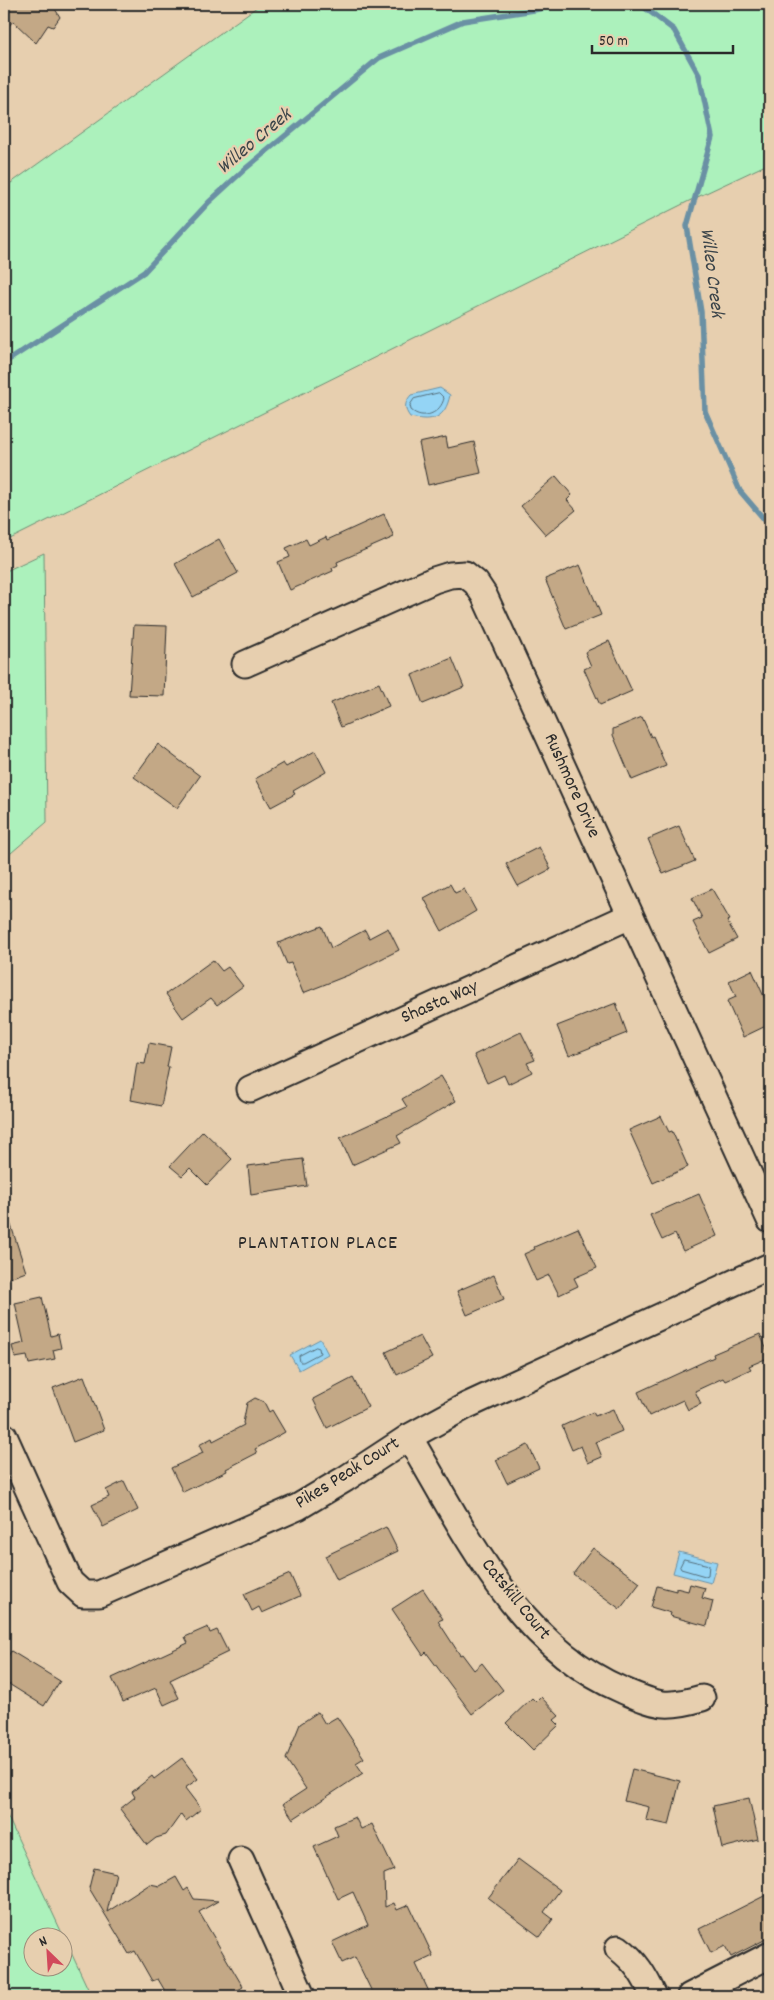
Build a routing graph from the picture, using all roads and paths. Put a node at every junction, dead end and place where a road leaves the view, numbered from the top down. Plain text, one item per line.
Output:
1 (245, 664) dead end
2 (630, 916) junction
3 (250, 1089) dead end
4 (770, 1220) edge
5 (770, 1266) edge
6 (4, 1436) edge
7 (409, 1437) junction
8 (702, 1698) dead end
9 (242, 1860) dead end
10 (618, 1948) dead end
11 (770, 1955) edge
12 (302, 1996) edge
13 (654, 1996) edge
14 (690, 1996) edge

1 - 2 street, Rushmore Drive
2 - 3 street, Shasta Way
2 - 4 street, Rushmore Drive
5 - 7 street, Pikes Peak Court
6 - 7 street, Pikes Peak Court
7 - 8 street, Catskill Court
9 - 12 street
10 - 13 street
11 - 14 street

